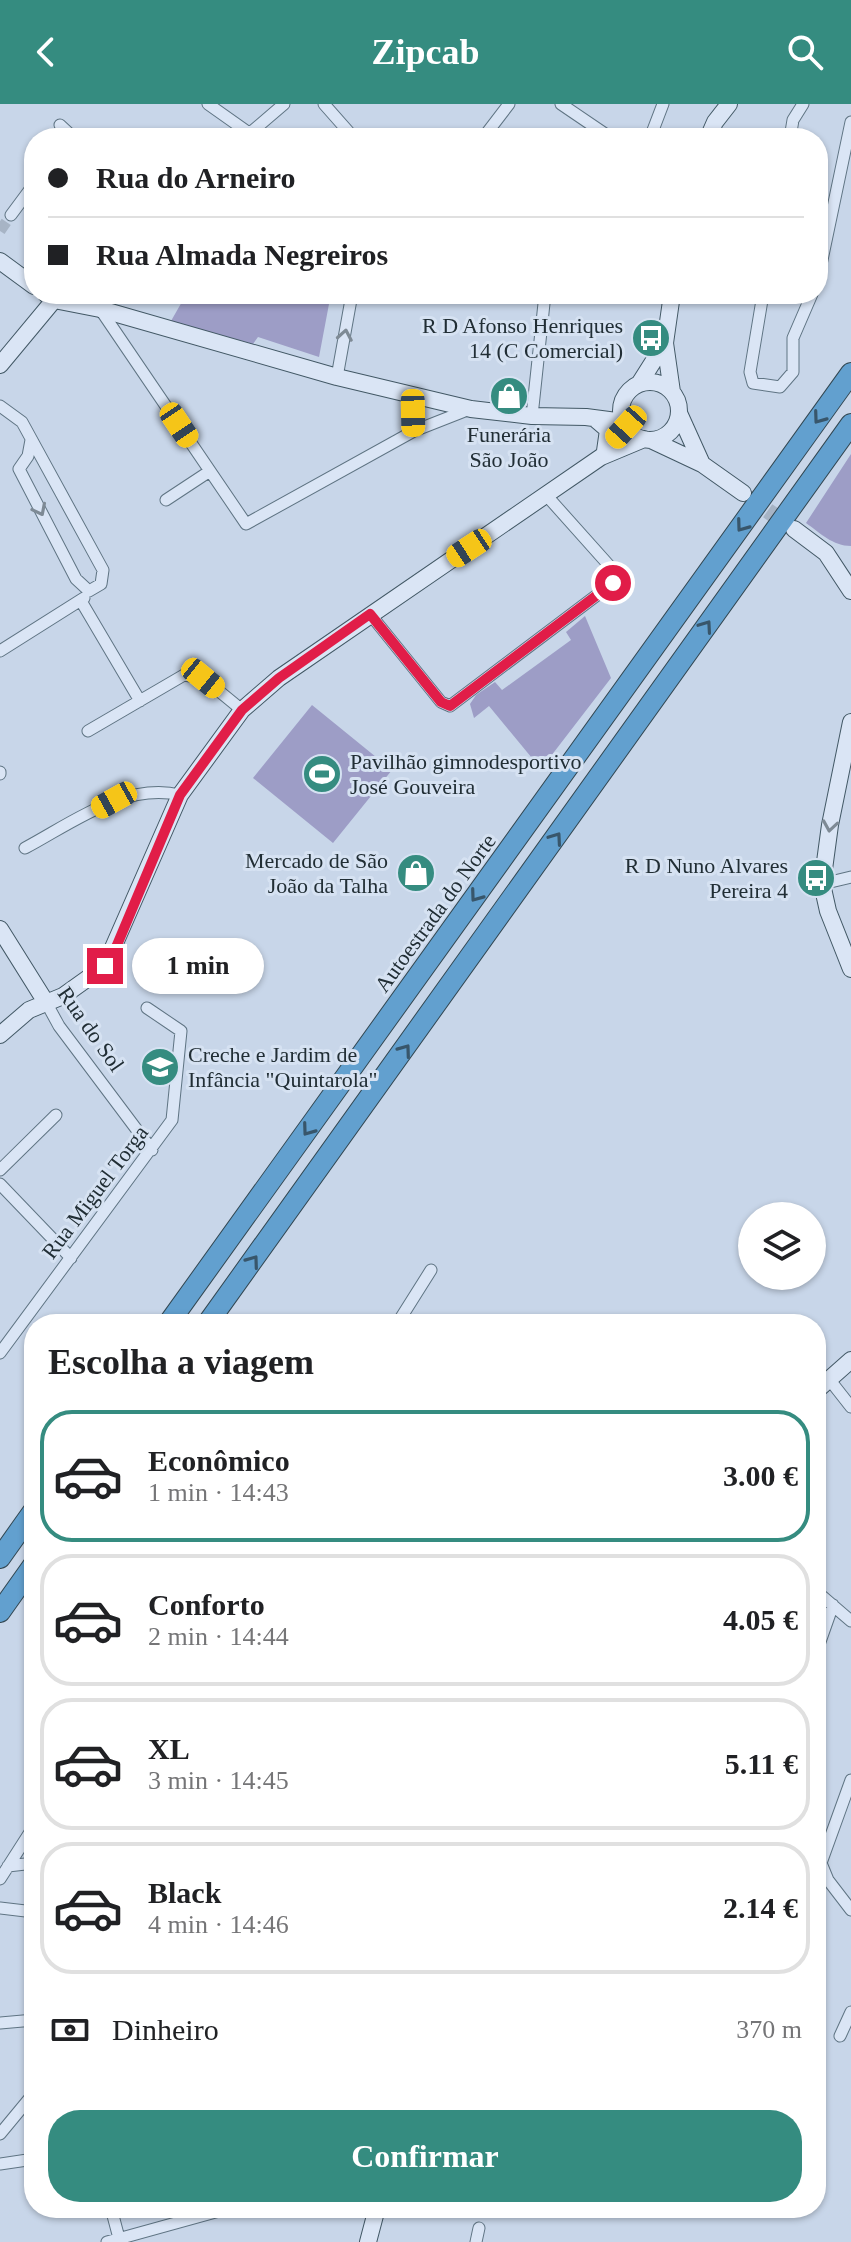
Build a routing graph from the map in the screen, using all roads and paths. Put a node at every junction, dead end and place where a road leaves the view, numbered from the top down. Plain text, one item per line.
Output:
1 (208, 104) edge
2 (284, 104) edge
3 (324, 104) edge
4 (509, 104) edge
5 (561, 104) edge
6 (663, 104) edge
7 (729, 104) edge
8 (803, 104) edge
9 (851, 122) edge
10 (60, 125) dead end
11 (62, 128) edge
12 (241, 128) edge
13 (260, 128) edge
14 (345, 128) edge
15 (491, 128) edge
16 (596, 128) edge
17 (654, 128) edge
18 (712, 128) edge
19 (792, 128) edge
20 (24, 197) edge
21 (11, 215) tunnel mouth
22 (828, 231) edge
23 (0, 261) edge
24 (24, 279) edge
25 (45, 304) edge
26 (79, 304) edge
27 (350, 304) edge
28 (544, 304) edge
29 (671, 304) edge
30 (761, 304) edge
31 (808, 304) edge
32 (100, 309) junction
33 (665, 343) junction
34 (0, 365) edge
35 (851, 373) edge
36 (337, 377) junction
37 (636, 387) junction
38 (672, 392) junction
39 (413, 396) junction
40 (0, 406) edge
41 (471, 409) junction
42 (679, 413) junction
43 (532, 416) junction
44 (590, 418) junction
45 (625, 424) junction
46 (851, 424) edge
47 (414, 431) junction
48 (31, 440) junction
49 (647, 440) junction
50 (603, 454) junction
51 (702, 464) junction
52 (210, 471) junction
53 (743, 493) tunnel mouth
54 (547, 496) junction
55 (166, 500) dead end
56 (794, 529) tunnel mouth
57 (826, 553) junction
58 (851, 558) edge
59 (851, 591) edge
60 (85, 596) junction
61 (370, 614) junction
62 (0, 651) edge
63 (140, 701) junction
64 (242, 710) junction
65 (851, 722) edge
66 (88, 731) dead end
67 (845, 778) edge
68 (180, 795) junction
69 (25, 848) dead end
70 (851, 877) edge
71 (822, 884) junction
72 (0, 929) edge
73 (851, 969) edge
74 (47, 1004) junction
75 (147, 1008) dead end
76 (0, 1035) edge
77 (56, 1115) dead end
78 (152, 1150) junction
79 (0, 1170) edge
80 (0, 1184) edge
81 (71, 1258) junction
82 (431, 1270) dead end
83 (29, 1314) edge
84 (175, 1314) edge
85 (214, 1314) edge
86 (403, 1314) edge
87 (24, 1321) edge
88 (0, 1353) edge
89 (851, 1360) edge
90 (829, 1379) junction
91 (826, 1382) edge
92 (851, 1407) edge
93 (24, 1524) edge
94 (0, 1558) edge
95 (24, 1578) edge
96 (826, 1599) edge
97 (833, 1605) junction
98 (0, 1612) edge
99 (851, 1621) edge
100 (826, 1625) edge
101 (851, 1780) edge
102 (24, 1841) edge
103 (826, 1849) edge
104 (24, 1864) edge
105 (8, 1866) junction
106 (826, 1875) edge
107 (0, 1879) edge
108 (0, 1908) edge
109 (851, 1910) edge
110 (24, 1911) edge
111 (851, 2012) edge
112 (24, 2021) edge
113 (0, 2023) edge
114 (840, 2036) dead end
115 (24, 2105) edge
116 (0, 2134) edge
117 (24, 2160) edge
118 (0, 2164) edge
119 (112, 2218) edge
120 (195, 2218) edge
121 (374, 2218) edge
122 (479, 2228) dead end
123 (115, 2241) edge
124 (368, 2242) edge
125 (476, 2242) edge

1 - 12 street
2 - 13 street
3 - 14 street
4 - 15 street
5 - 16 street
6 - 17 street
7 - 18 street
8 - 19 street
9 - 22 street
10 - 11 street
20 - 21 street
23 - 24 street
25 - 34 street
26 - 32 street
36 -> 27 street
28 - 43 street
29 - 33 street
30 - 31 street
32 - 36 street
32 - 52 street
33 - 37 street
33 - 38 street
35 -> 84 highway, Autoestrada do Norte
36 - 39 street
37 - 38 street
37 - 44 street
37 - 45 street
38 - 42 street
39 - 41 street
39 - 47 street
40 - 48 street
41 - 43 street
41 - 47 street
42 - 49 street
42 - 51 street
43 - 44 street
44 - 45 street
44 - 50 street
45 - 49 street
45 - 50 street
85 -> 46 highway
47 - 52 street
48 -> 60 street
48 - 60 street
49 - 50 street
49 - 51 street
50 - 54 street
51 - 53 street
52 - 55 street
54 - 61 street
54 - 61 street
56 - 57 street
57 - 58 street
57 - 59 street
60 - 62 street
60 - 63 street
61 - 64 street
63 - 64 street
63 - 66 street
64 - 68 street
65 - 67 street
67 -> 71 street
68 - 69 street
68 - 74 street
70 - 71 street
71 - 73 street
72 - 74 street, Rua do Sol
74 - 76 street
74 - 78 street, Rua do Sol
75 - 78 street, Rua Miguel Torga
77 - 79 street
78 - 81 street, Rua Miguel Torga
80 - 81 street
81 - 83 street, Rua Miguel Torga
82 - 86 street
87 - 88 street, Rua Miguel Torga
89 - 90 street
90 - 91 street
90 - 92 street
93 - 94 highway
95 - 98 highway
96 - 97 street
97 - 99 street
97 - 100 street
101 - 103 street
102 - 105 street
104 - 105 street
105 - 107 street
106 - 109 street
108 - 110 street
111 - 114 street
112 - 113 street
115 - 116 street
117 - 118 street
119 - 123 street
120 - 123 street
121 - 124 street
122 - 125 street

